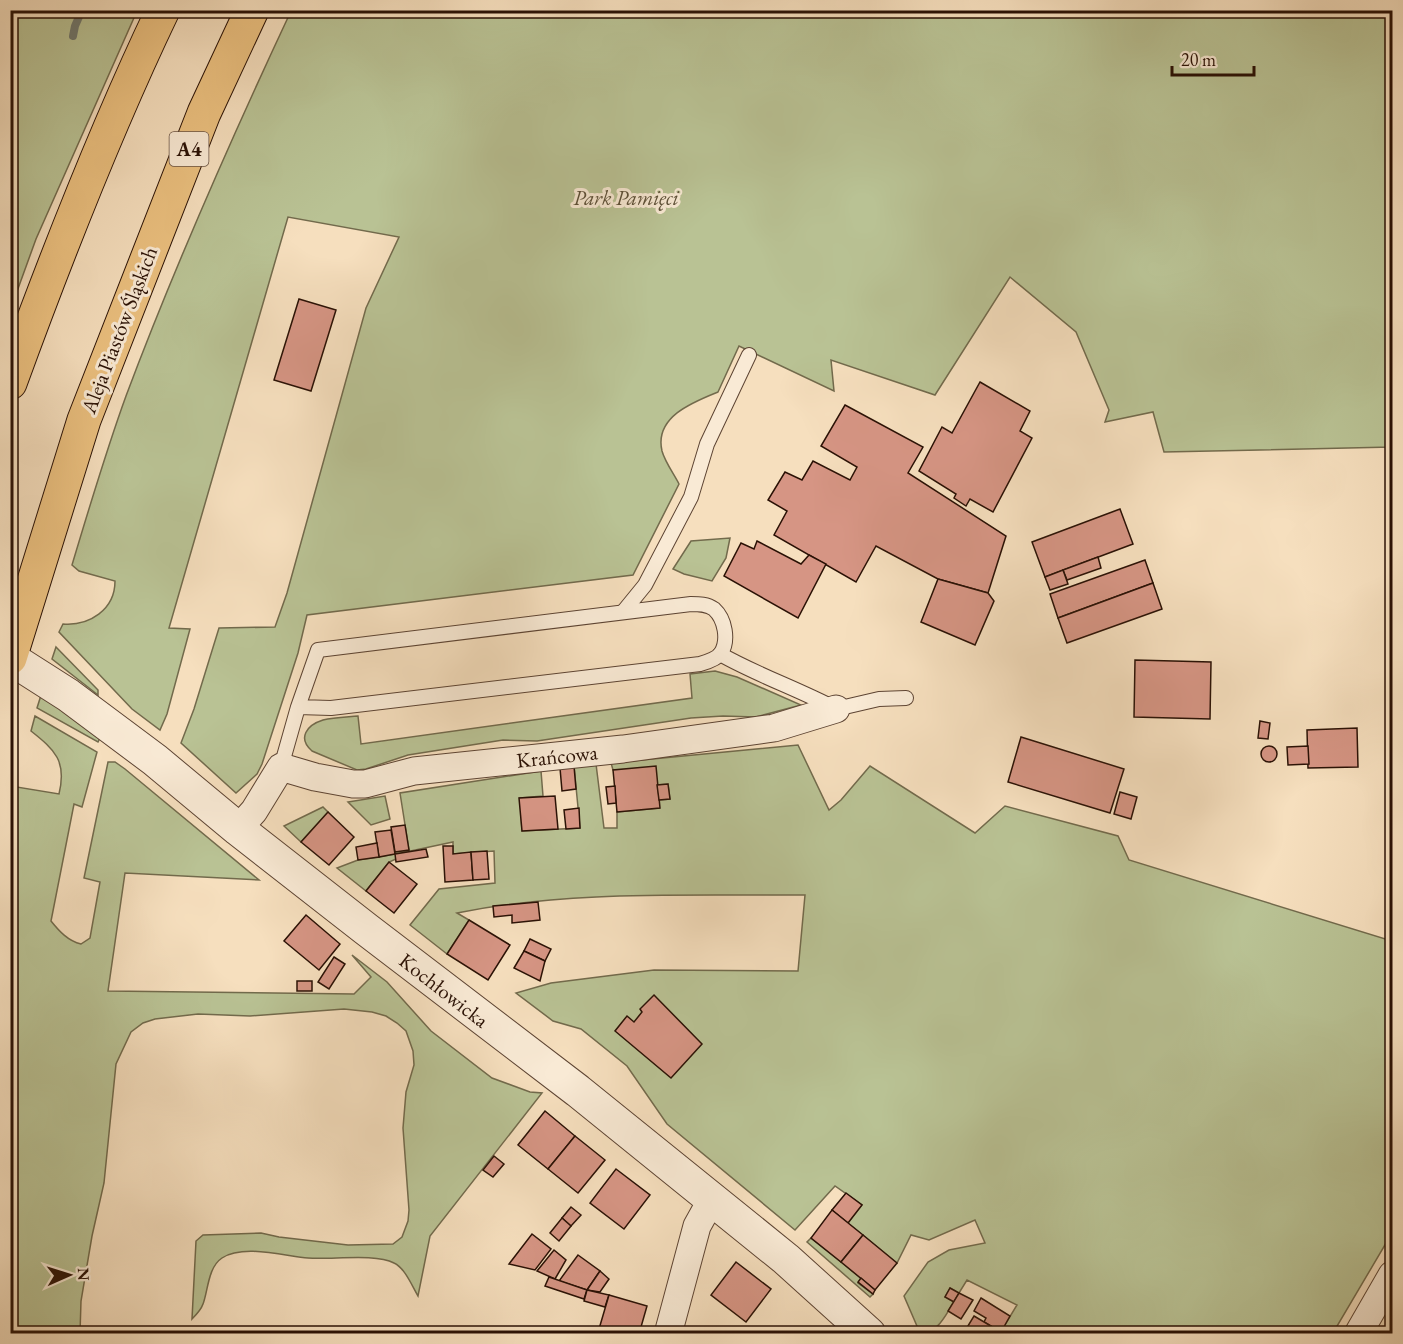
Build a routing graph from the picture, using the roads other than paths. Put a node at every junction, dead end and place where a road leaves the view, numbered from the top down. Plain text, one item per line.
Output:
1 (163, 10) edge
2 (252, 10) edge
3 (749, 354) dead end
4 (10, 383) edge
5 (623, 612) junction
6 (720, 654) junction
7 (10, 658) edge
8 (906, 698) dead end
9 (298, 707) junction
10 (836, 709) junction
11 (281, 767) junction
12 (238, 829) junction
13 (712, 1199) junction
14 (1392, 1275) edge
15 (668, 1334) edge
16 (868, 1334) edge
17 (1358, 1334) edge

1 - 4 highway
2 - 7 highway, Aleja Piastów Śląskich / A4
3 - 5 lane
5 - 6 lane
5 - 9 lane
6 - 9 lane
6 - 10 lane
7 - 12 street, Kochłowicka
8 - 10 lane, Krańcowa
9 - 11 lane
10 - 11 street, Krańcowa
11 - 12 street
12 - 13 street, Kochłowicka
13 - 15 street
13 - 16 street, Kochłowicka
14 - 17 street

